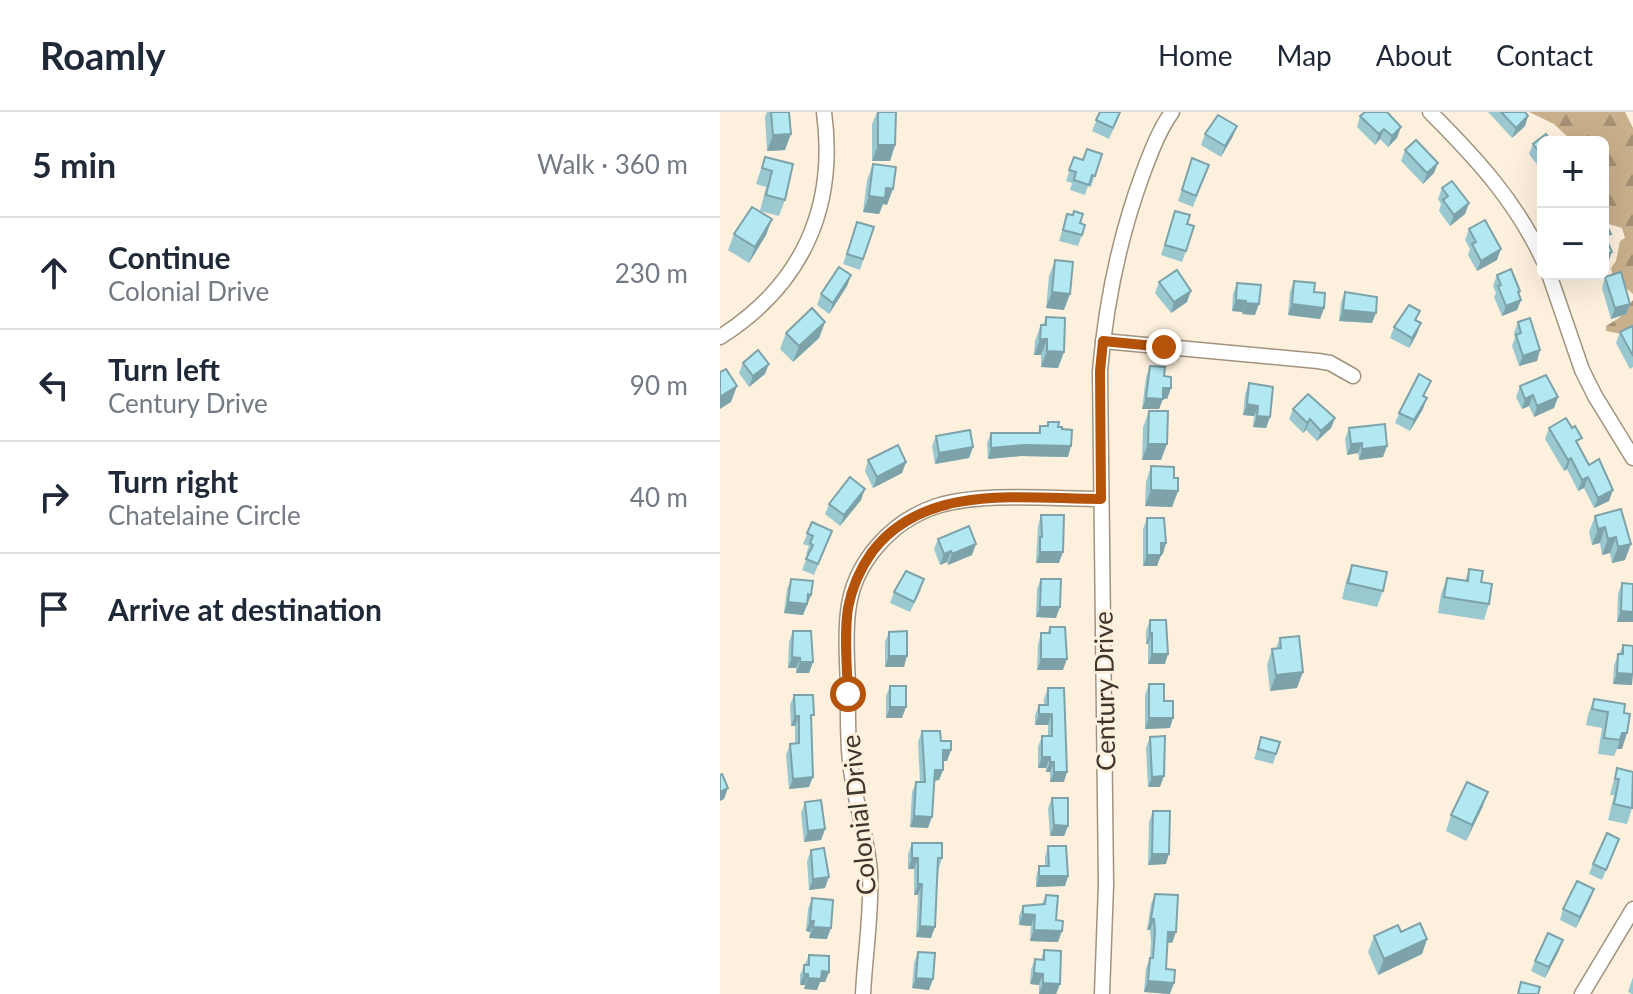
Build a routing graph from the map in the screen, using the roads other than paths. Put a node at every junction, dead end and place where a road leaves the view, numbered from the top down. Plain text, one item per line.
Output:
1 (824, 112) edge
2 (1172, 112) edge
3 (1430, 112) edge
4 (1537, 249) edge
5 (1551, 280) edge
6 (720, 337) edge
7 (1103, 341) junction
8 (1353, 376) dead end
9 (1633, 458) edge
10 (1101, 499) junction
11 (1633, 909) edge
12 (863, 994) edge
13 (1102, 994) edge
14 (1582, 994) edge

1 - 6 street
2 - 7 street, Century Drive
3 - 4 street
5 - 9 street
7 - 8 street
7 - 10 street, Century Drive
10 - 12 street, Colonial Drive
10 - 13 street, Century Drive
11 - 14 street

